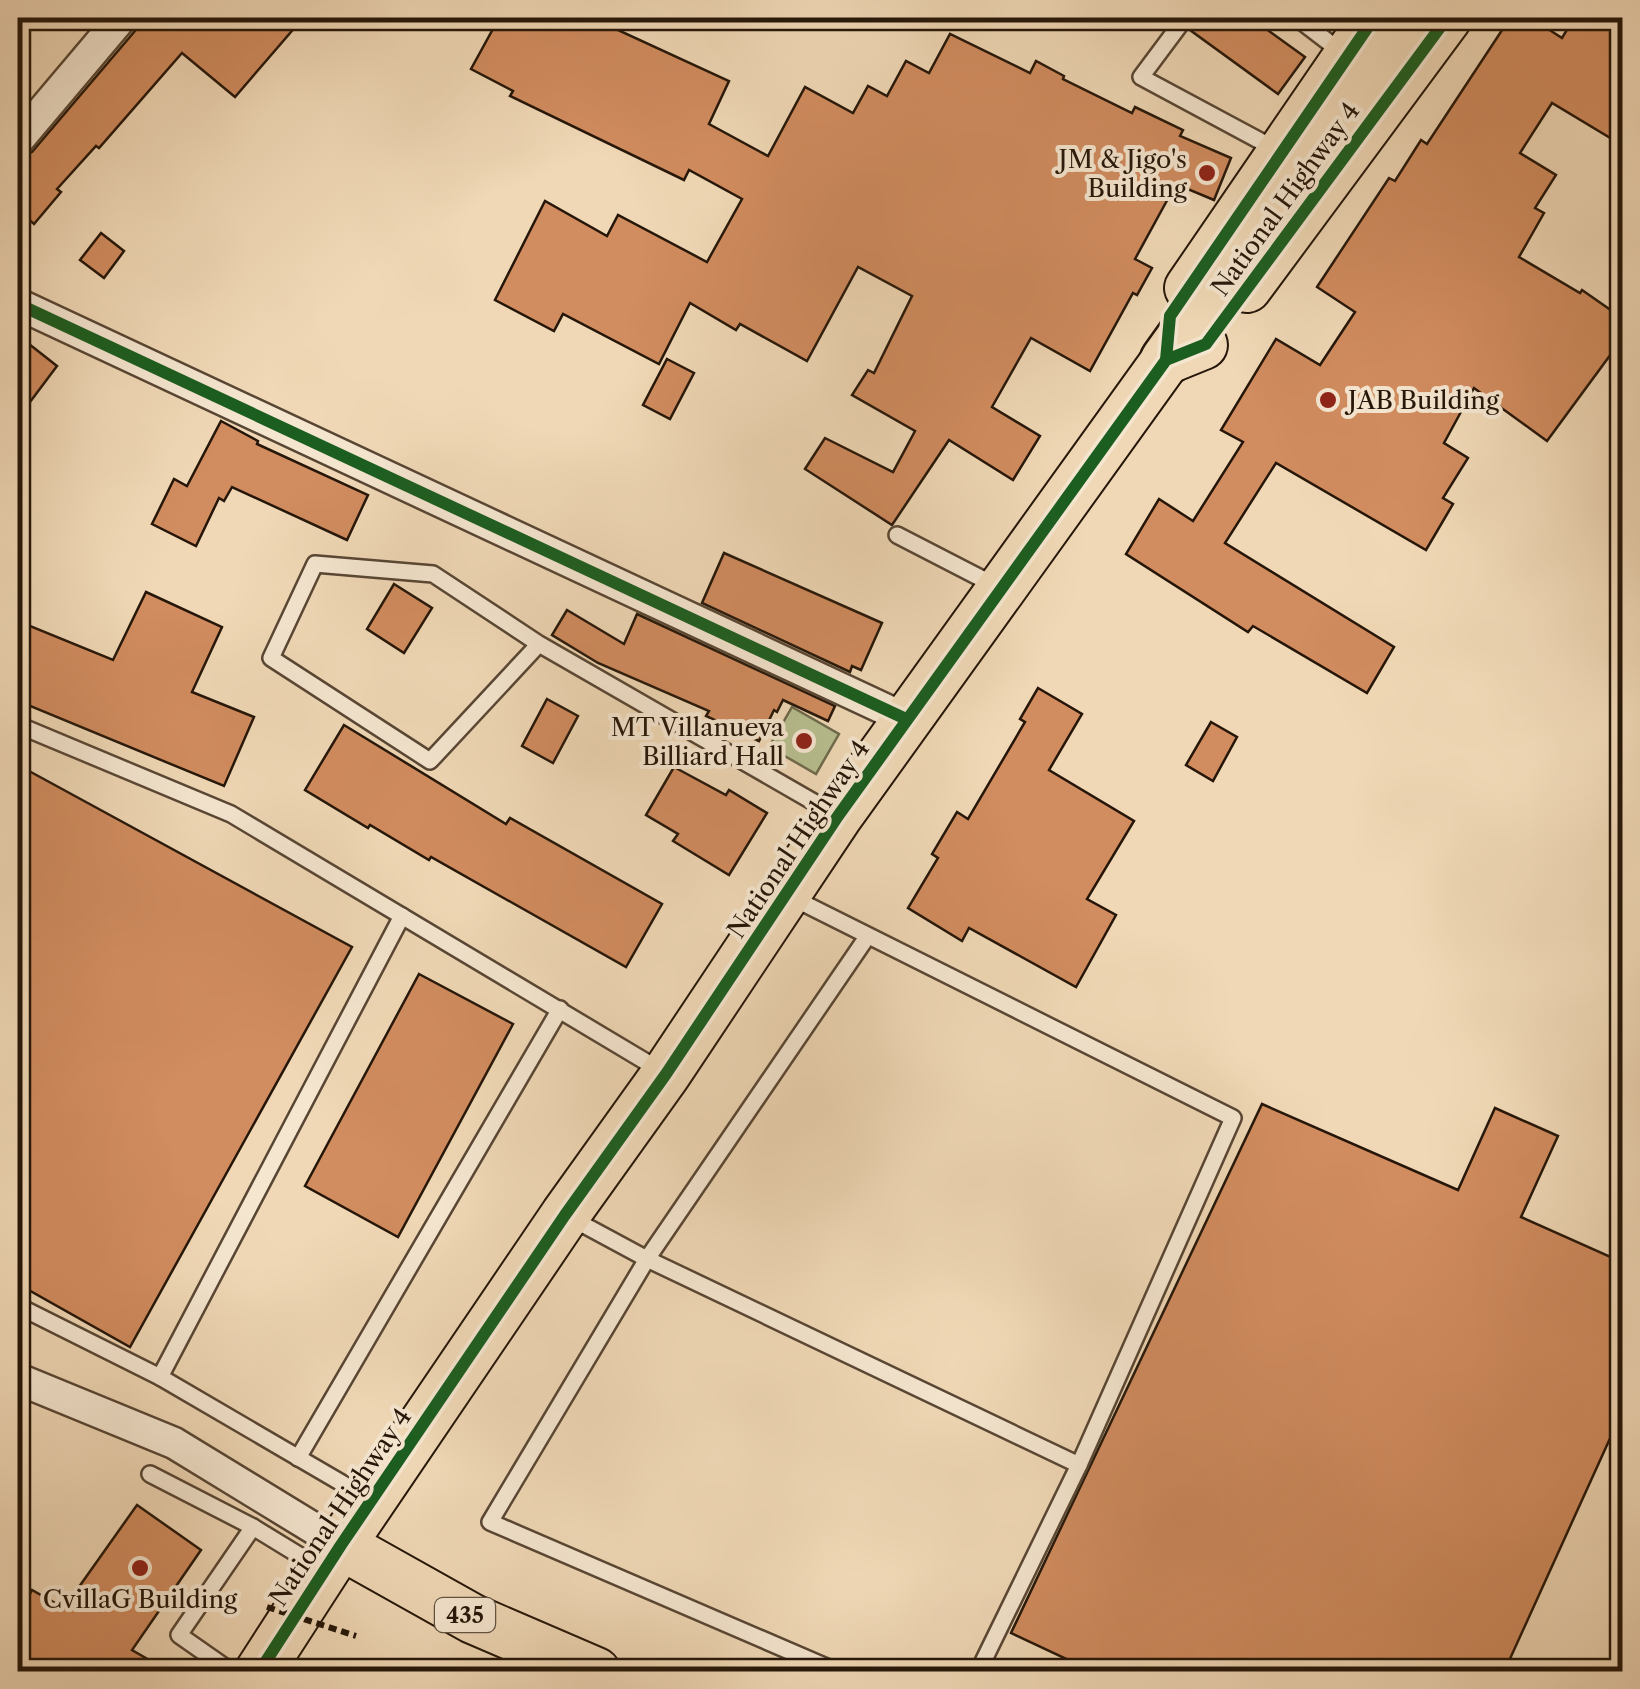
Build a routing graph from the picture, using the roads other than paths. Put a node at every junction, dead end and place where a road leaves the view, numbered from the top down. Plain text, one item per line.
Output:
1 (121, 18) edge
2 (1185, 18) edge
3 (1298, 18) edge
4 (1374, 18) edge
5 (1411, 18) edge
6 (1447, 18) edge
7 (1348, 56) junction
8 (18, 140) edge
9 (1282, 152) junction
10 (18, 304) edge
11 (1168, 338) junction
12 (897, 535) dead end
13 (1003, 590) junction
14 (539, 644) junction
15 (906, 719) junction
16 (18, 725) edge
17 (838, 816) junction
18 (787, 895) junction
19 (402, 916) junction
20 (867, 937) junction
21 (560, 1009) junction
22 (666, 1074) junction
23 (565, 1215) junction
24 (646, 1259) junction
25 (18, 1306) edge
26 (160, 1378) junction
27 (18, 1379) edge
28 (298, 1458) junction
29 (1078, 1465) junction
30 (150, 1474) dead end
31 (371, 1500) junction
32 (253, 1527) junction
33 (332, 1557) junction
34 (232, 1672) edge
35 (259, 1672) edge
36 (596, 1672) edge
37 (838, 1672) edge
38 (978, 1672) edge

1 - 8 street
2 - 9 lane
3 - 7 lane
4 - 7 main road, National Highway 4
5 - 11 highway
6 - 11 main road, National Highway 4
7 - 9 main road, National Highway 4
9 - 11 main road, National Highway 4
10 - 15 street
11 - 13 main road, National Highway 4
12 - 13 lane
13 - 15 main road, National Highway 4
14 - 14 lane
14 - 17 lane
15 - 17 main road, National Highway 4
16 - 19 lane
17 - 18 main road, National Highway 4
18 - 20 lane
18 - 22 main road, National Highway 4
19 - 21 lane
19 - 26 lane
20 - 24 lane
20 - 29 lane
21 - 22 lane
21 - 28 lane
22 - 23 main road, National Highway 4
23 - 24 lane
23 - 31 main road, National Highway 4
24 - 29 lane
24 - 37 lane
25 - 26 lane
26 - 28 lane
27 - 33 street
28 - 31 lane
29 - 38 lane
30 - 32 lane
31 - 33 main road, National Highway 4
32 - 33 lane
32 - 34 lane
33 - 35 main road, National Highway 4
33 - 36 main road, 435

